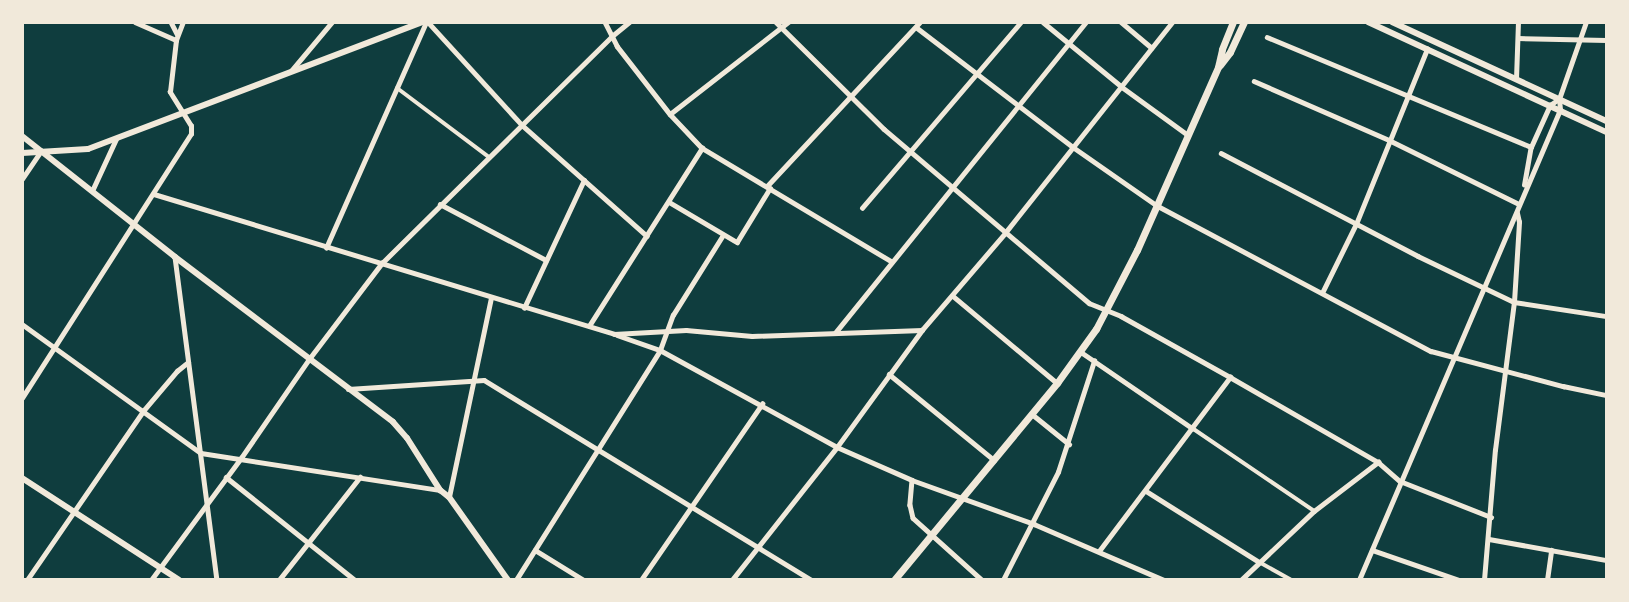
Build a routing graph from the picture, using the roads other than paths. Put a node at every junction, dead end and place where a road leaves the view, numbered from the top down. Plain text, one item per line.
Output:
1 (135, 22) edge
2 (171, 22) edge
3 (183, 22) edge
4 (332, 22) edge
5 (426, 22) edge
6 (605, 22) edge
7 (629, 22) edge
8 (776, 22) edge
9 (788, 22) edge
10 (1021, 22) edge
11 (1043, 22) edge
12 (1086, 22) edge
13 (1121, 22) edge
14 (1172, 22) edge
15 (1233, 22) edge
16 (1244, 22) edge
17 (1368, 22) edge
18 (1392, 22) edge
19 (1518, 22) edge
20 (1586, 22) edge
21 (918, 25) edge
22 (781, 28) junction
23 (612, 36) junction
24 (177, 37) junction
25 (1267, 37) dead end
26 (1518, 38) junction
27 (1581, 39) junction
28 (1606, 40) edge
29 (1069, 44) junction
30 (1152, 48) junction
31 (1427, 49) junction
32 (1218, 66) junction
33 (976, 73) junction
34 (288, 74) junction
35 (1516, 79) junction
36 (1254, 81) dead end
37 (1122, 87) junction
38 (397, 88) junction
39 (1407, 94) junction
40 (850, 97) junction
41 (1559, 99) junction
42 (1550, 105) junction
43 (1018, 106) junction
44 (1560, 110) junction
45 (182, 111) junction
46 (670, 114) junction
47 (1606, 121) edge
48 (522, 125) junction
49 (1606, 132) edge
50 (1188, 135) junction
51 (22, 136) edge
52 (117, 137) junction
53 (1389, 140) junction
54 (1073, 147) junction
55 (1531, 147) junction
56 (702, 148) junction
57 (42, 151) junction
58 (909, 152) junction
59 (22, 153) edge
60 (1221, 153) dead end
61 (489, 157) junction
62 (22, 179) edge
63 (584, 180) junction
64 (768, 187) junction
65 (951, 187) junction
66 (92, 191) junction
67 (154, 194) junction
68 (1522, 194) junction
69 (669, 202) junction
70 (440, 204) junction
71 (1519, 204) junction
72 (1156, 205) junction
73 (862, 208) dead end
74 (1516, 213) junction
75 (1356, 224) junction
76 (134, 225) junction
77 (1005, 233) junction
78 (723, 235) junction
79 (647, 236) junction
80 (326, 248) junction
81 (175, 257) junction
82 (546, 260) junction
83 (891, 261) junction
84 (382, 263) junction
85 (1482, 288) junction
86 (1322, 293) junction
87 (953, 296) junction
88 (491, 298) junction
89 (1514, 302) junction
90 (524, 308) junction
91 (1106, 312) junction
92 (1606, 316) edge
93 (22, 324) edge
94 (589, 326) junction
95 (666, 330) junction
96 (922, 330) junction
97 (835, 333) junction
98 (614, 334) junction
99 (55, 348) junction
100 (660, 350) junction
101 (1081, 352) junction
102 (1453, 357) junction
103 (309, 359) junction
104 (1094, 361) junction
105 (188, 363) junction
106 (1505, 371) junction
107 (889, 374) junction
108 (1230, 377) junction
109 (474, 379) junction
110 (1057, 383) junction
111 (348, 389) junction
112 (1606, 395) edge
113 (22, 398) edge
114 (762, 404) junction
115 (144, 411) junction
116 (1032, 414) junction
117 (1192, 428) junction
118 (1069, 444) junction
119 (837, 447) junction
120 (600, 448) junction
121 (201, 453) junction
122 (241, 458) junction
123 (994, 460) junction
124 (1378, 462) junction
125 (226, 477) junction
126 (360, 477) junction
127 (22, 478) edge
128 (912, 480) junction
129 (1400, 481) junction
130 (441, 490) junction
131 (1146, 491) junction
132 (449, 497) junction
133 (962, 497) junction
134 (208, 501) junction
135 (691, 506) junction
136 (1314, 511) junction
137 (75, 512) junction
138 (1491, 517) junction
139 (1034, 524) junction
140 (930, 534) junction
141 (1489, 539) junction
142 (308, 542) junction
143 (758, 547) junction
144 (536, 550) junction
145 (1372, 550) junction
146 (1551, 550) junction
147 (1099, 551) junction
148 (1606, 560) edge
149 (1259, 562) junction
150 (160, 566) junction
151 (27, 579) edge
152 (151, 579) edge
153 (179, 579) edge
154 (217, 579) edge
155 (279, 579) edge
156 (355, 579) edge
157 (508, 579) edge
158 (516, 579) edge
159 (584, 579) edge
160 (641, 579) edge
161 (732, 579) edge
162 (812, 579) edge
163 (894, 579) edge
164 (982, 579) edge
165 (1003, 579) edge
166 (1164, 579) edge
167 (1241, 579) edge
168 (1292, 579) edge
169 (1359, 579) edge
170 (1459, 579) edge
171 (1484, 579) edge
172 (1547, 579) edge

1 - 24 street
2 - 24 street
3 - 24 street
4 - 34 street
5 - 34 street
5 - 38 street
5 - 48 street
6 - 23 street
7 - 23 street
8 - 22 street
9 - 22 street
10 - 33 street
11 - 29 street
12 - 29 street
13 - 30 street
14 - 30 street
15 - 32 main road
16 - 32 main road
17 - 31 street
18 - 35 street
19 - 26 street
20 - 27 street
21 - 33 street
21 - 40 street
22 - 40 street
22 - 46 street
23 - 46 street
23 - 48 street
24 - 45 street
25 - 39 street
26 - 27 street
26 - 35 street
27 - 28 street
27 - 41 street
29 - 37 street
29 - 43 street
30 - 37 street
31 - 39 street
31 - 42 street
32 - 50 main road
33 - 43 street
33 - 58 street
34 - 45 street
35 - 41 street
36 - 53 street
37 - 50 street
37 - 54 street
38 - 61 street
38 - 80 street
39 - 53 street
39 - 55 street
40 - 58 street
40 - 64 street
41 - 42 street
41 - 44 street
41 - 47 street
42 - 44 street
42 - 55 street
43 - 54 street
43 - 65 street
44 - 49 street
44 - 68 street
45 - 52 street
45 - 67 street
46 - 56 street
48 - 61 street
48 - 63 street
50 - 72 main road
51 - 57 street
52 - 57 street
52 - 66 street
53 - 71 street
53 - 75 street
54 - 72 street
54 - 77 street
55 - 68 street
56 - 64 street
56 - 69 street
57 - 59 street
57 - 62 street
57 - 66 street
58 - 65 street
58 - 73 street
60 - 75 street
61 - 70 street
63 - 79 street
63 - 82 street
64 - 78 street
64 - 83 street
65 - 77 street
65 - 83 street
66 - 76 street
67 - 76 street
67 - 80 street
68 - 71 street
69 - 78 street
69 - 79 street
70 - 82 street
70 - 84 street
71 - 74 street
72 - 86 street
72 - 91 main road
74 - 85 street
74 - 89 street
75 - 85 street
75 - 86 street
76 - 81 street
76 - 99 street
77 - 87 street
77 - 91 street
78 - 95 street
79 - 94 street
80 - 84 street
81 - 103 street
81 - 105 street
82 - 90 street
83 - 97 street
84 - 88 street
84 - 103 street
85 - 89 street
85 - 102 street
86 - 102 street
87 - 96 street
87 - 110 street
88 - 90 street
88 - 109 street
89 - 92 street
89 - 106 street
90 - 94 street
91 - 101 main road
91 - 108 street
93 - 99 street
94 - 98 street
95 - 97 street
95 - 98 street
95 - 100 street
96 - 97 street
96 - 107 street
98 - 100 street
99 - 113 street
99 - 115 street
100 - 114 street
100 - 120 street
101 - 104 street
101 - 110 main road
102 - 106 street
102 - 129 street
103 - 111 street
103 - 122 street
104 - 117 street
104 - 118 street
105 - 115 street
105 - 121 street
106 - 112 street
106 - 138 street
107 - 119 street
107 - 123 street
108 - 117 street
108 - 124 street
109 - 111 street
109 - 120 street
109 - 132 street
110 - 116 main road
111 - 130 street
114 - 119 street
114 - 135 street
115 - 121 street
115 - 137 street
116 - 118 street
116 - 123 main road
117 - 131 street
117 - 136 street
118 - 139 street
119 - 128 street
119 - 143 street
120 - 135 street
120 - 144 street
121 - 122 street
121 - 134 street
122 - 125 street
122 - 126 street
123 - 133 main road
124 - 129 street
124 - 136 street
125 - 134 street
125 - 142 street
126 - 130 street
126 - 142 street
127 - 137 street
128 - 133 street
128 - 140 street
129 - 138 street
129 - 145 street
130 - 132 street
131 - 147 street
131 - 149 street
132 - 157 street
133 - 139 street
133 - 140 main road
134 - 150 street
134 - 154 street
135 - 143 street
135 - 160 street
136 - 149 street
137 - 150 street
137 - 151 street
138 - 141 street
139 - 147 street
139 - 165 street
140 - 163 main road
140 - 164 street
141 - 146 street
141 - 171 street
142 - 155 street
142 - 156 street
143 - 161 street
143 - 162 street
144 - 158 street
144 - 159 street
145 - 169 street
145 - 170 street
146 - 148 street
146 - 172 street
147 - 166 street
149 - 167 street
149 - 168 street
150 - 152 street
150 - 153 street

